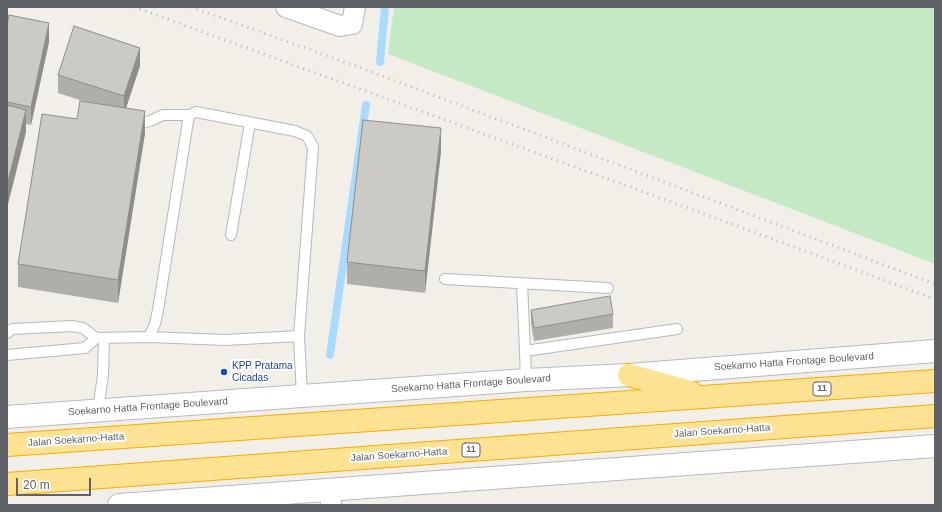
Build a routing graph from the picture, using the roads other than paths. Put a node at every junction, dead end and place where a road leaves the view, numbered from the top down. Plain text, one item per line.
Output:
1 (286, 7) edge
2 (355, 7) edge
3 (189, 115) junction
4 (250, 123) junction
5 (119, 125) edge
6 (231, 235) dead end
7 (445, 278) dead end
8 (522, 283) junction
9 (608, 288) dead end
10 (677, 329) dead end
11 (7, 333) edge
12 (299, 336) junction
13 (148, 337) junction
14 (100, 338) junction
15 (525, 351) junction
16 (935, 351) edge
17 (7, 355) edge
18 (629, 375) junction
19 (526, 380) junction
20 (935, 381) edge
21 (302, 396) junction
22 (708, 397) junction
23 (98, 410) junction
24 (935, 416) edge
25 (7, 417) edge
26 (7, 445) edge
27 (935, 446) edge
28 (7, 484) edge
29 (330, 497) edge
30 (265, 499) edge
31 (119, 505) edge

1 - 2 street
3 - 4 lane
3 - 5 lane
3 - 13 lane
4 - 6 lane
4 - 12 lane
7 - 8 lane
8 - 9 lane
8 - 15 lane
10 - 15 lane
11 - 14 lane
12 - 13 lane
12 - 21 lane
13 - 14 lane
14 - 17 lane
14 - 23 lane
15 - 19 lane
16 - 18 main road, Soekarno Hatta Frontage Boulevard
18 - 19 main road, Soekarno Hatta Frontage Boulevard
18 - 22 highway
19 - 21 main road, Soekarno Hatta Frontage Boulevard
20 - 22 highway, Jalan Soekarno-Hatta / 11
21 - 23 main road, Soekarno Hatta Frontage Boulevard
22 - 26 highway, Jalan Soekarno-Hatta / 11
23 - 25 main road, Soekarno Hatta Frontage Boulevard
24 - 28 highway, Jalan Soekarno-Hatta / 11
27 - 29 main road
29 - 30 main road
30 - 31 main road

